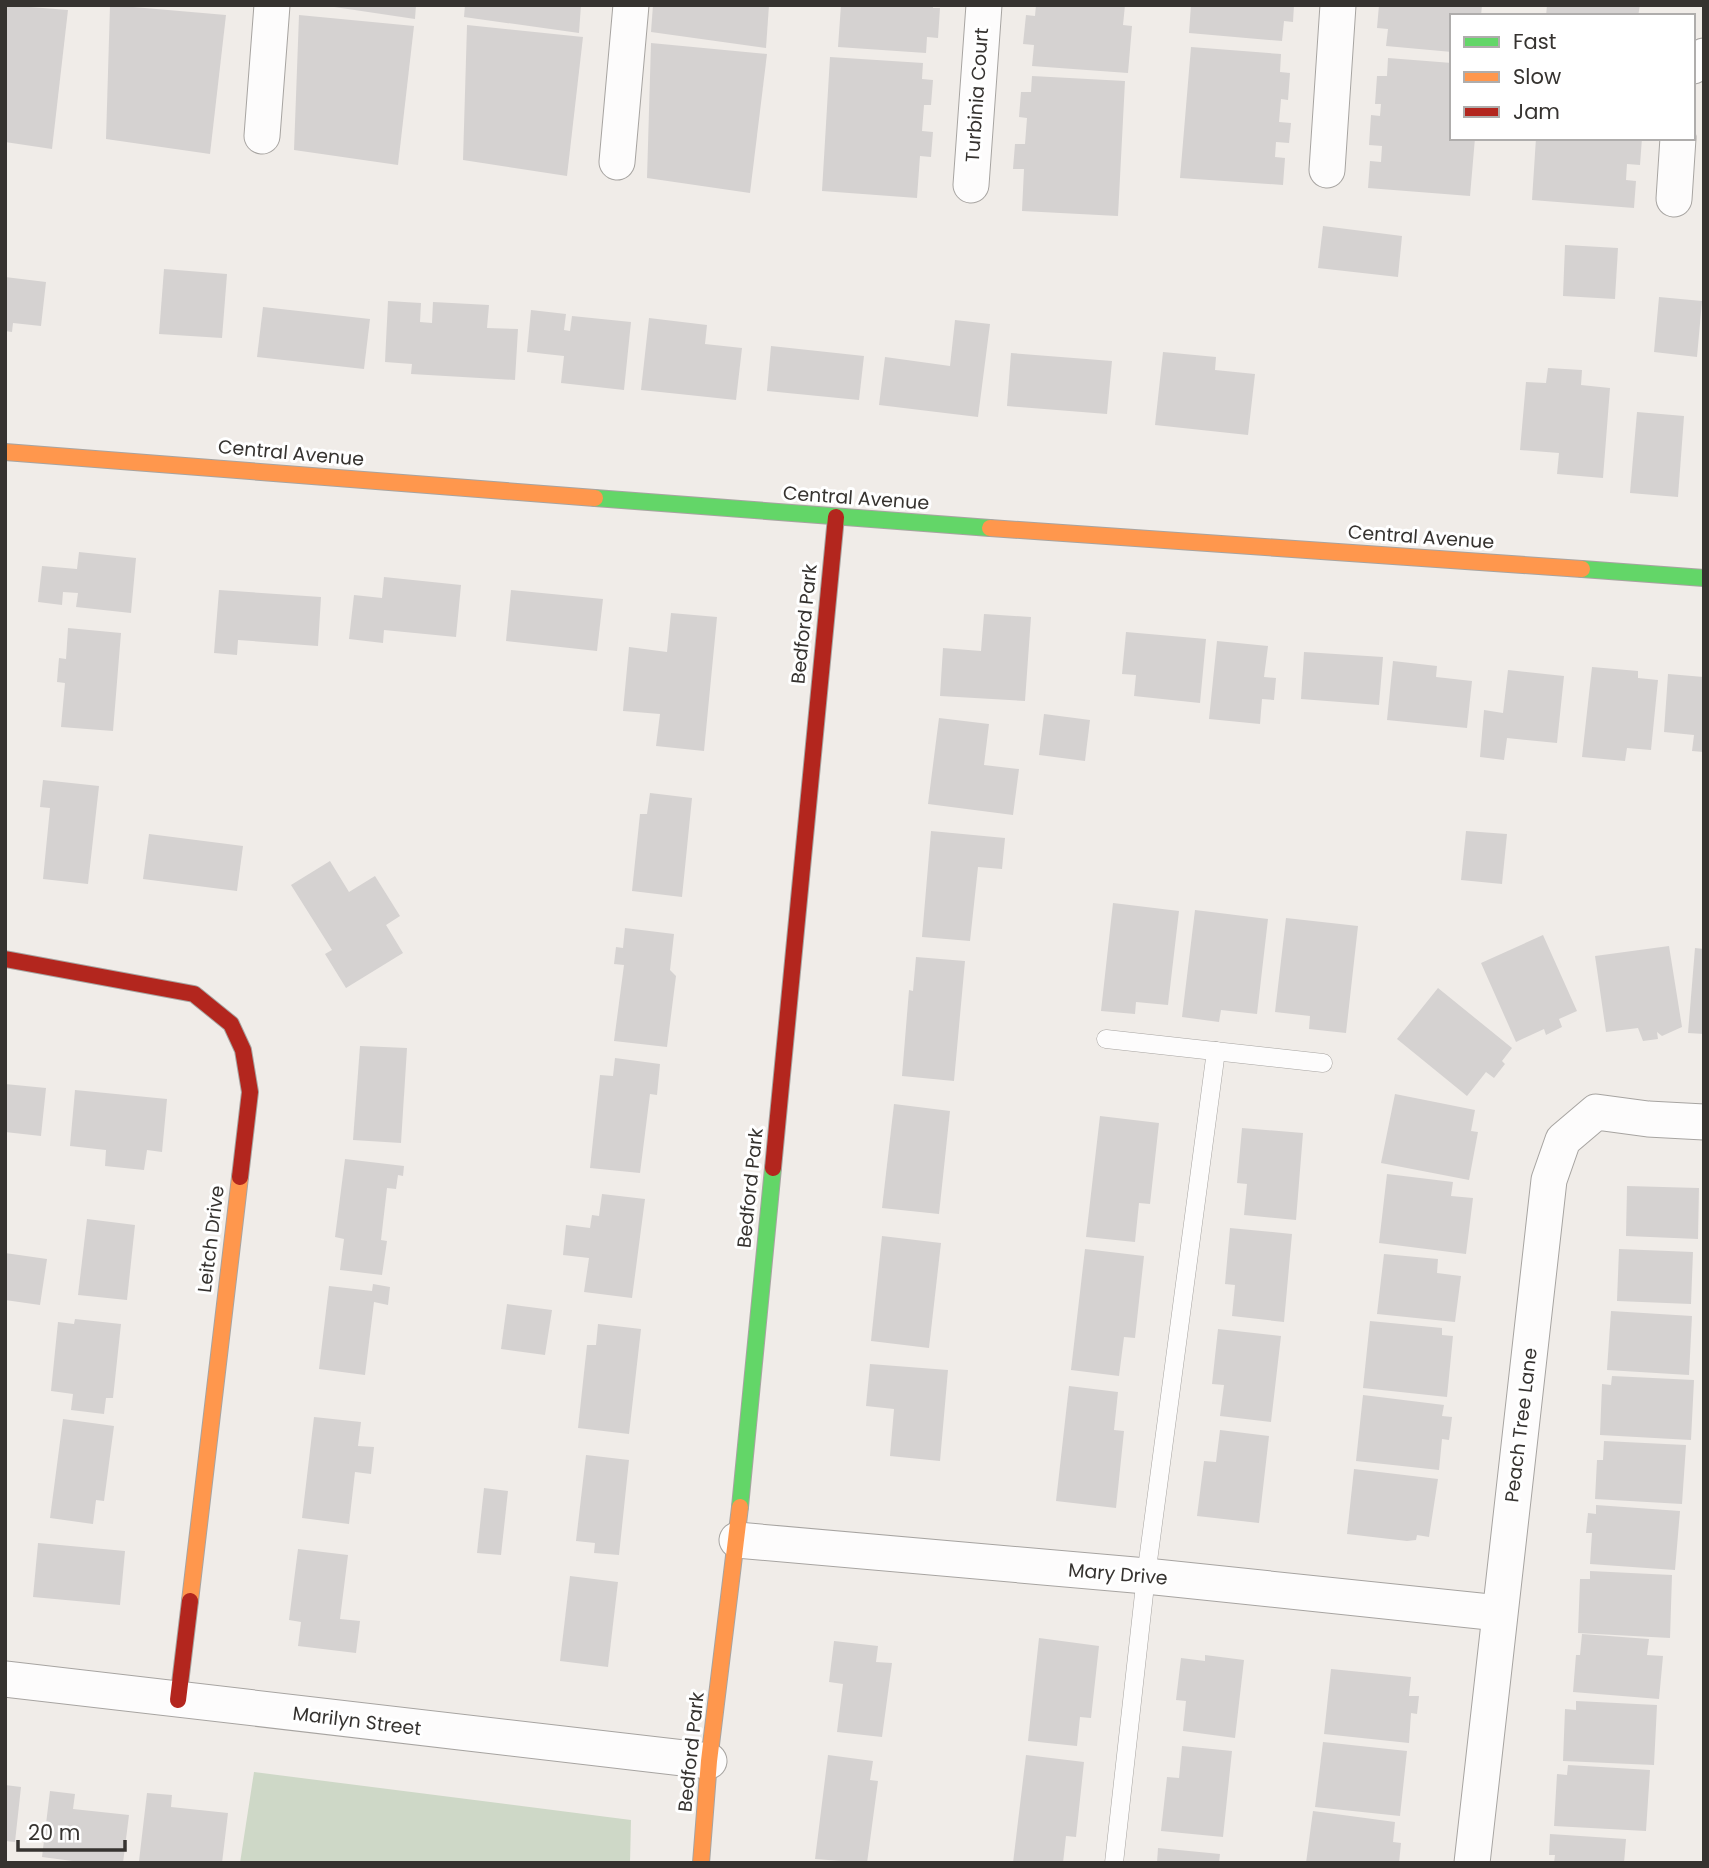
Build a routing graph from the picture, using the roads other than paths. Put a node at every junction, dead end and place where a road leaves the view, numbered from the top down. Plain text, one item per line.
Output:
1 (272, 5) edge
2 (631, 5) edge
3 (984, 5) edge
4 (1338, 5) edge
5 (262, 136) dead end
6 (1678, 140) edge
7 (617, 162) dead end
8 (1326, 170) dead end
9 (971, 185) dead end
10 (1674, 199) dead end
11 (5, 452) edge
12 (836, 517) junction
13 (1704, 578) edge
14 (5, 959) edge
15 (1106, 1039) dead end
16 (1216, 1051) junction
17 (1323, 1063) dead end
18 (1704, 1122) edge
19 (737, 1539) junction
20 (1146, 1576) junction
21 (1499, 1613) junction
22 (5, 1679) edge
23 (178, 1700) junction
24 (709, 1761) junction
25 (701, 1863) edge
26 (1114, 1863) edge
27 (1472, 1863) edge

1 - 5 street
2 - 7 street
3 - 9 street, Turbinia Court
4 - 8 street
6 - 10 street
11 - 12 street, Central Avenue
12 - 13 street, Central Avenue
12 - 19 street, Bedford Park
14 - 23 street, Leitch Drive
15 - 16 lane
16 - 17 lane
16 - 20 lane
18 - 21 street, Peach Tree Lane
19 - 20 street, Mary Drive
19 - 24 street, Bedford Park
20 - 21 street, Mary Drive
20 - 26 lane
21 - 27 street, Peach Tree Lane
22 - 23 street, Marilyn Street
23 - 24 street, Marilyn Street
24 - 25 street, Bedford Park

